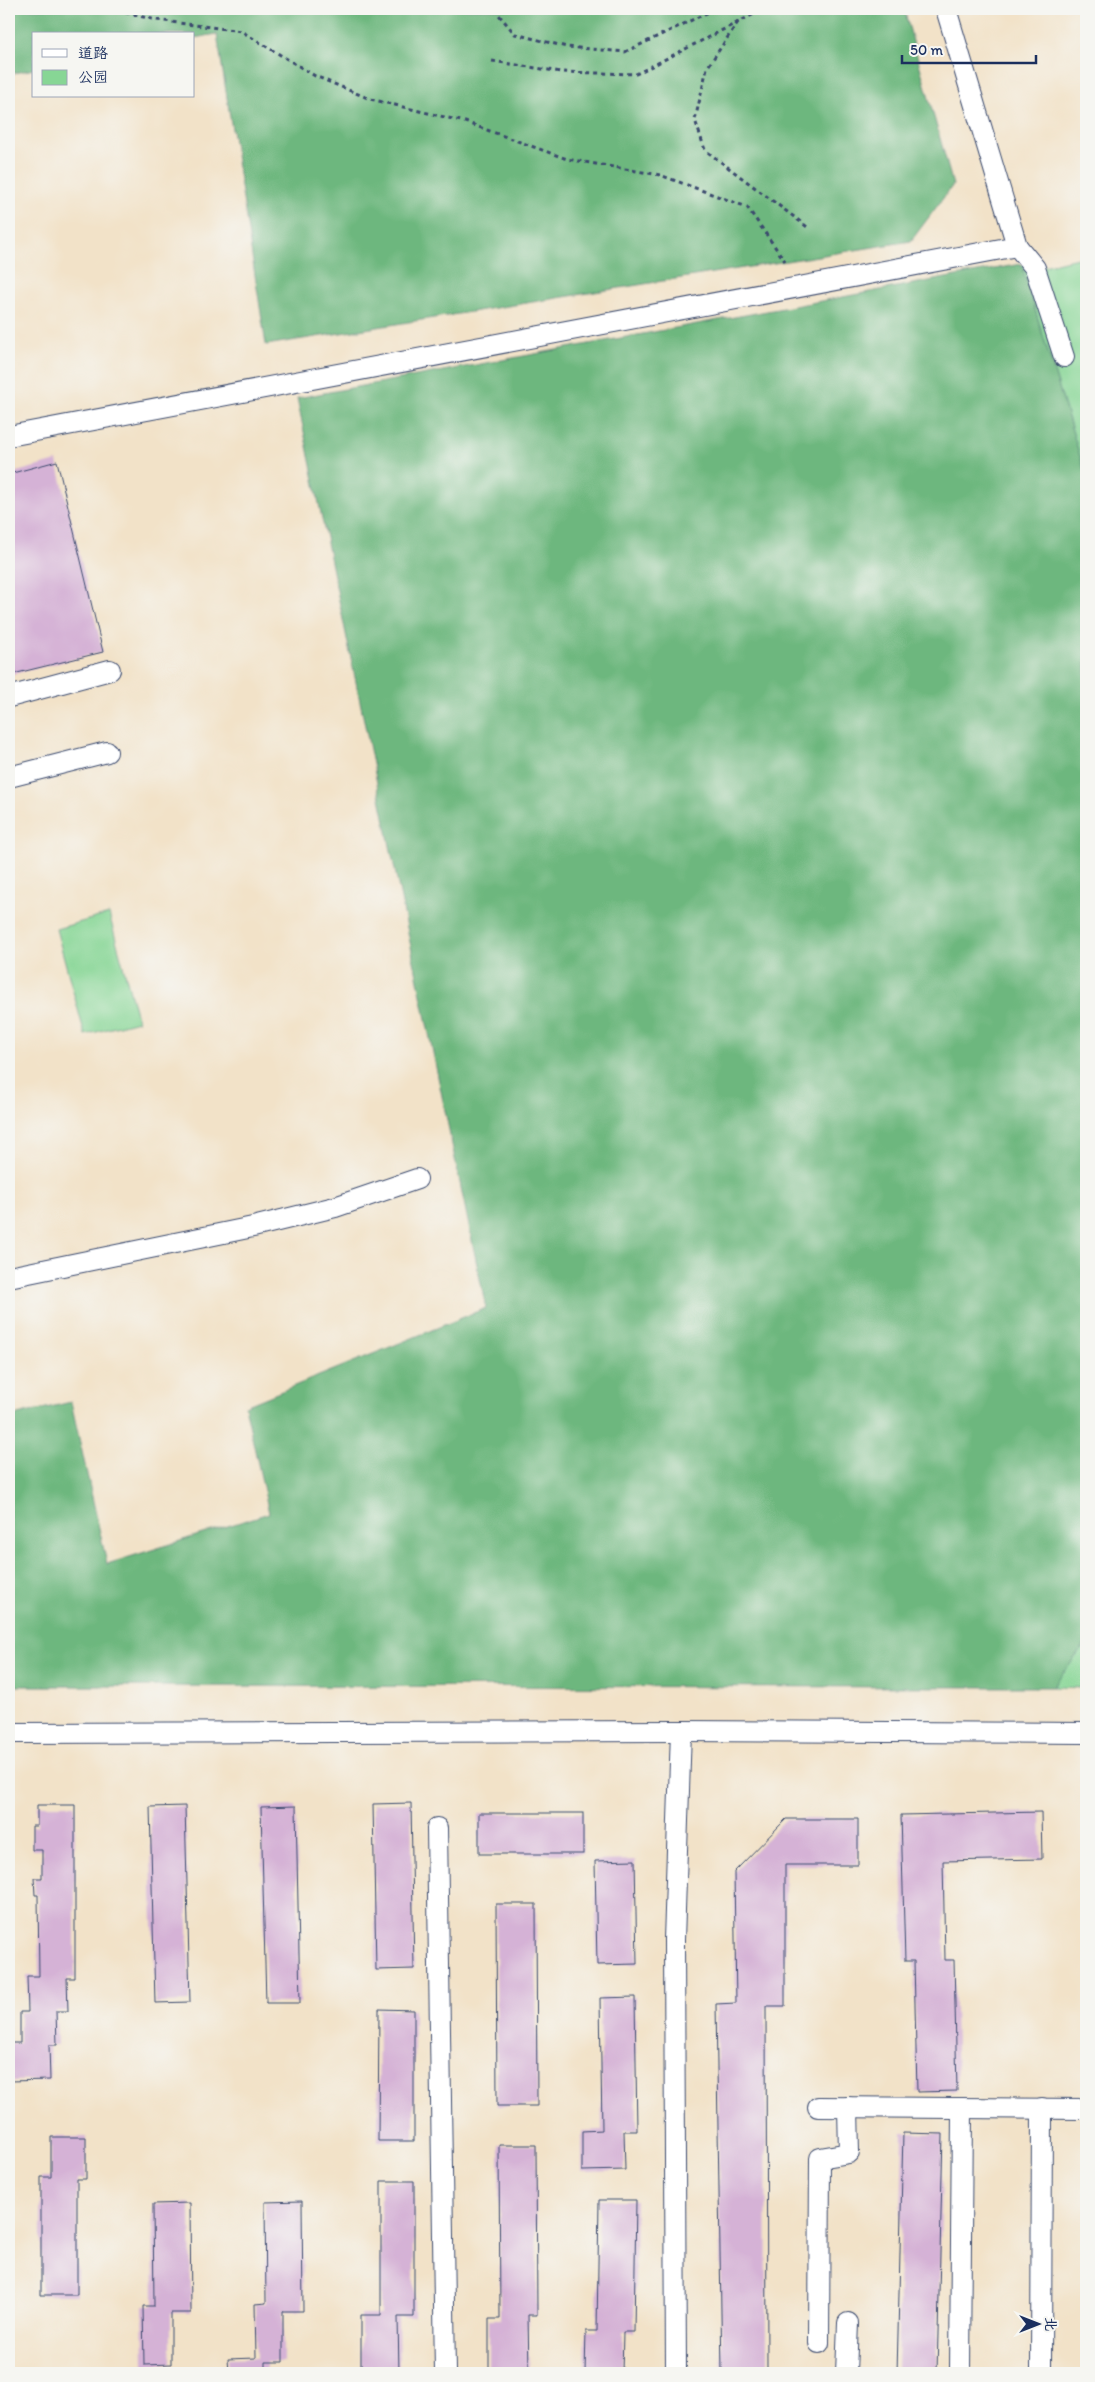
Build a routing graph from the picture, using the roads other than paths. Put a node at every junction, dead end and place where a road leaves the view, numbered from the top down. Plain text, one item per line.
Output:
1 (946, 9) edge
2 (1017, 246) junction
3 (1064, 357) dead end
4 (9, 436) edge
5 (110, 670) dead end
6 (9, 697) edge
7 (107, 752) dead end
8 (9, 777) edge
9 (416, 1179) dead end
10 (9, 1277) edge
11 (681, 1730) junction
12 (9, 1733) edge
13 (1086, 1733) edge
14 (437, 1828) dead end
15 (818, 2107) dead end
16 (848, 2107) junction
17 (962, 2108) junction
18 (1042, 2108) junction
19 (1086, 2109) edge
20 (848, 2323) dead end
21 (819, 2343) dead end
22 (445, 2373) edge
23 (676, 2373) edge
24 (846, 2373) edge
25 (960, 2373) edge
26 (1041, 2373) edge

1 - 2 street
2 - 3 street
2 - 4 street
5 - 6 street
7 - 8 street
9 - 10 street
11 - 12 street
11 - 13 street
11 - 23 street
14 - 22 street
15 - 16 street
16 - 17 street
16 - 21 street
17 - 18 street
17 - 25 street
18 - 19 street
18 - 26 street
20 - 24 street

